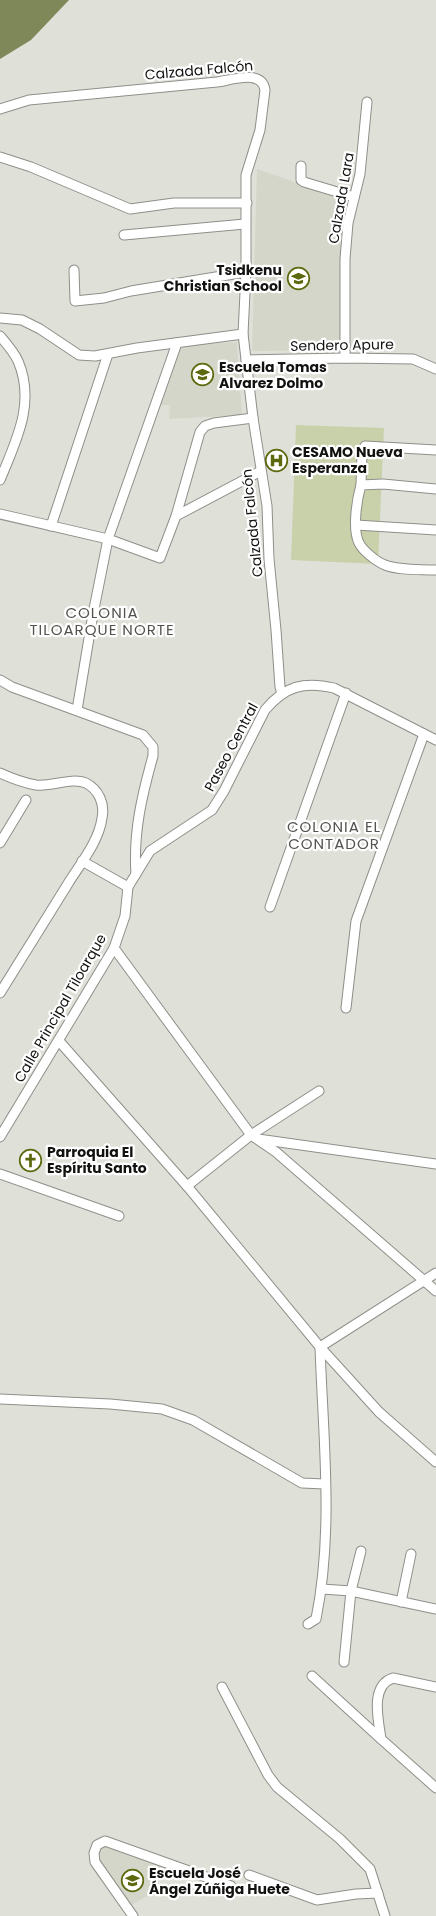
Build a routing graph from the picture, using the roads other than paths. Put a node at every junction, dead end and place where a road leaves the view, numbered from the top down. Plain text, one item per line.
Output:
1 (367, 102) dead end
2 (0, 109) edge
3 (0, 157) edge
4 (301, 166) dead end
5 (354, 197) junction
6 (247, 203) junction
7 (246, 224) junction
8 (124, 235) dead end
9 (74, 270) dead end
10 (246, 272) junction
11 (0, 318) edge
12 (243, 334) junction
13 (0, 336) edge
14 (176, 342) junction
15 (108, 354) junction
16 (345, 358) junction
17 (246, 360) junction
18 (436, 369) edge
19 (253, 418) junction
20 (436, 450) edge
21 (261, 472) junction
22 (0, 480) edge
23 (361, 485) junction
24 (436, 489) edge
25 (0, 514) edge
26 (176, 516) junction
27 (356, 525) junction
28 (51, 526) junction
29 (436, 530) edge
30 (108, 539) junction
31 (436, 570) edge
32 (0, 680) edge
33 (282, 693) junction
34 (346, 693) junction
35 (77, 710) junction
36 (424, 734) junction
37 (436, 740) edge
38 (0, 773) edge
39 (26, 800) dead end
40 (0, 843) edge
41 (82, 861) junction
42 (136, 874) junction
43 (128, 887) junction
44 (270, 906) dead end
45 (114, 948) junction
46 (0, 993) edge
47 (346, 1008) dead end
48 (59, 1041) junction
49 (319, 1091) dead end
50 (253, 1136) junction
51 (0, 1137) edge
52 (436, 1164) edge
53 (0, 1174) edge
54 (186, 1186) junction
55 (119, 1216) dead end
56 (436, 1273) edge
57 (425, 1281) junction
58 (436, 1291) edge
59 (320, 1347) junction
60 (0, 1399) edge
61 (436, 1462) edge
62 (325, 1484) junction
63 (361, 1551) dead end
64 (411, 1554) dead end
65 (322, 1589) junction
66 (351, 1591) junction
67 (401, 1602) junction
68 (436, 1609) edge
69 (308, 1624) dead end
70 (344, 1662) dead end
71 (312, 1676) dead end
72 (222, 1687) dead end
73 (436, 1687) edge
74 (381, 1739) junction
75 (436, 1788) edge
76 (249, 1876) dead end
77 (231, 1886) dead end
78 (378, 1893) junction
79 (133, 1916) edge
80 (385, 1916) edge

1 - 5 street, Calzada Lara
2 - 6 street, Calzada Falcón
3 - 6 street
4 - 5 street
5 - 16 street, Calzada Lara
6 - 7 street, Calzada Falcón
7 - 8 street
7 - 10 street, Calzada Falcón
9 - 10 street
10 - 12 street, Calzada Falcón
11 - 15 street
12 - 14 street
12 - 17 street, Calzada Falcón
13 - 22 street
14 - 15 street
14 - 30 street
15 - 28 street
16 - 17 street, Sendero Apure
16 - 18 street, Sendero Apure
17 - 19 street, Calzada Falcón
19 - 21 street, Calzada Falcón
19 - 26 street
20 - 23 street
21 - 26 street
21 - 33 street, Calzada Falcón
23 - 24 street
23 - 27 street
25 - 28 street
26 - 30 street
27 - 29 street
27 - 31 street
28 - 30 street
30 - 35 street
32 - 35 street
33 - 34 street, Paseo Central
33 - 42 street, Paseo Central
34 - 36 street, Paseo Central
34 - 44 street
35 - 42 street
36 - 37 street, Paseo Central
36 - 47 street
38 - 41 street
39 - 40 street
41 - 43 street
41 - 46 street
42 - 43 street, Paseo Central
43 - 45 street, Calle Principal Tiloarque
45 - 48 street, Calle Principal Tiloarque
45 - 50 street
48 - 51 street, Calle Principal Tiloarque
48 - 54 street
49 - 50 street
50 - 52 street
50 - 54 street
50 - 57 street
53 - 55 street
54 - 59 street
56 - 57 street
57 - 58 street
57 - 59 street
59 - 61 street
59 - 62 street
60 - 62 street
62 - 65 street
63 - 66 street
64 - 67 street
65 - 66 street
65 - 69 street
66 - 67 street
66 - 70 street
67 - 68 street
71 - 74 street
72 - 78 street
73 - 74 street
74 - 75 street
76 - 78 street
77 - 79 street
78 - 80 street

